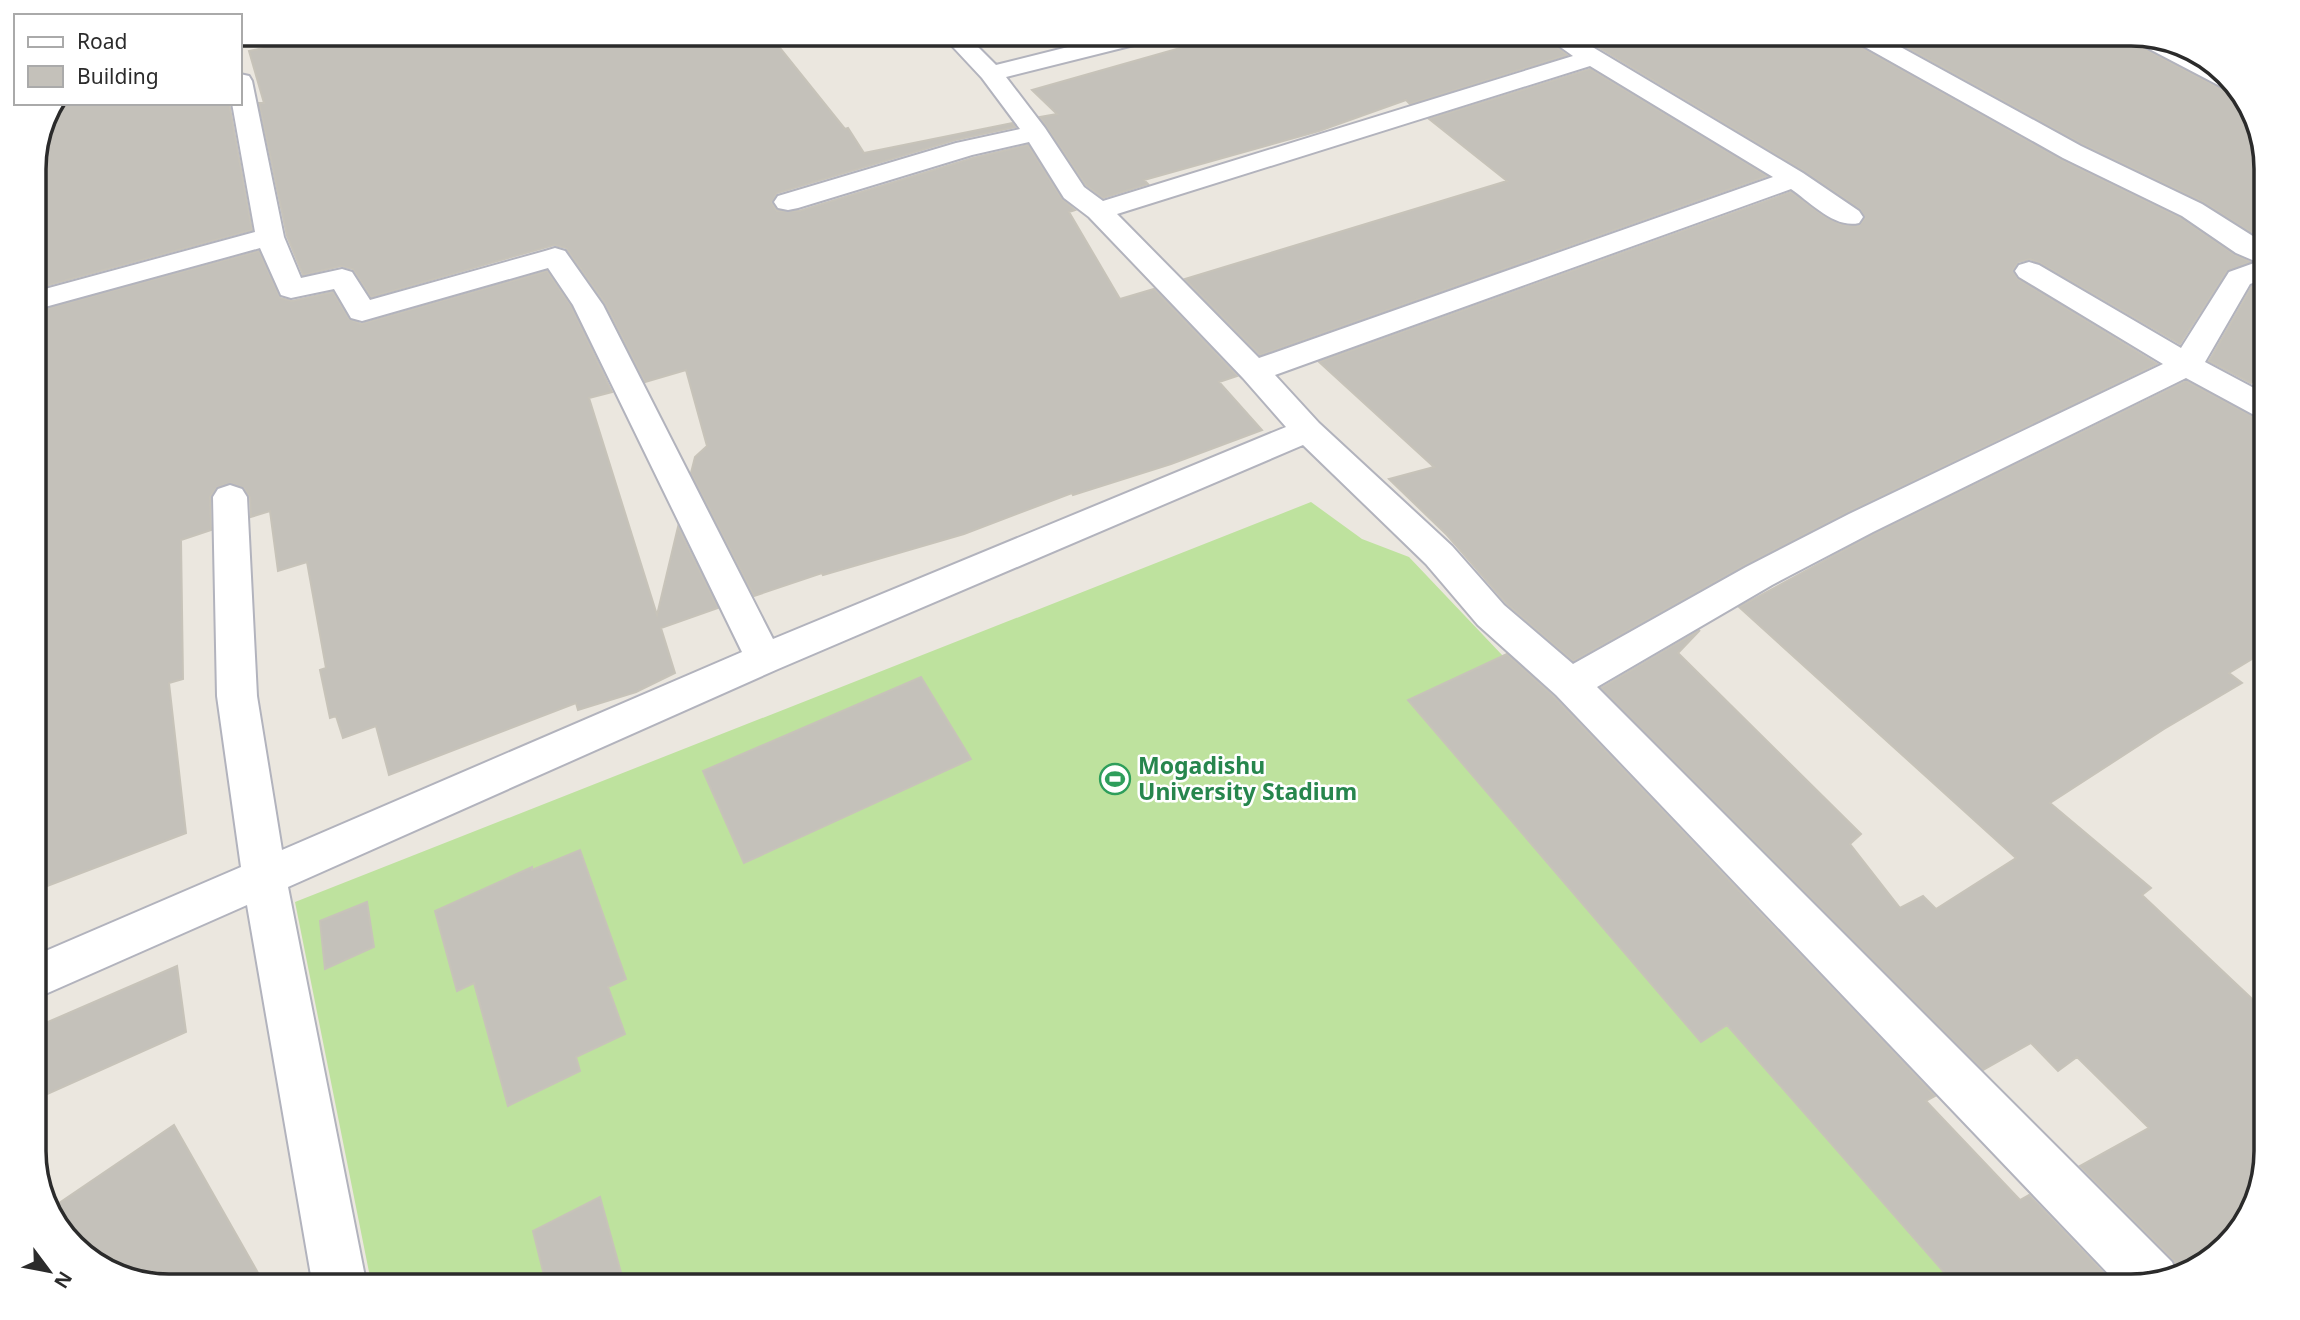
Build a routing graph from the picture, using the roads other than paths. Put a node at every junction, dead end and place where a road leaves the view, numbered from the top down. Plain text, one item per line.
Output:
1 (964, 46) edge
2 (1102, 46) edge
3 (1575, 46) edge
4 (1880, 46) edge
5 (2178, 55) edge
6 (1594, 57) junction
7 (2199, 66) edge
8 (991, 74) junction
9 (242, 91) edge
10 (1036, 133) junction
11 (1794, 179) junction
12 (788, 202) dead end
13 (1099, 211) junction
14 (1849, 217) dead end
15 (270, 237) junction
16 (2254, 251) edge
17 (2029, 271) dead end
18 (2254, 272) edge
19 (46, 298) edge
20 (2187, 365) junction
21 (1254, 371) junction
22 (2254, 402) edge
23 (1307, 431) junction
24 (230, 497) dead end
25 (764, 659) junction
26 (1570, 684) junction
27 (264, 876) junction
28 (46, 973) edge
29 (2145, 1273) edge
30 (338, 1274) edge

1 - 8 street
2 - 8 street
3 - 6 street
4 - 16 street
5 - 7 street
6 - 11 street
6 - 13 street
8 - 10 street
9 - 15 street
10 - 12 street
10 - 13 street
11 - 14 street
11 - 21 street
13 - 21 street
15 - 19 street
15 - 25 street
17 - 20 street
18 - 20 street
20 - 22 street
20 - 26 street
21 - 23 street
23 - 25 street
23 - 26 street
24 - 27 street
25 - 27 street
26 - 29 street
27 - 28 street
27 - 30 street

